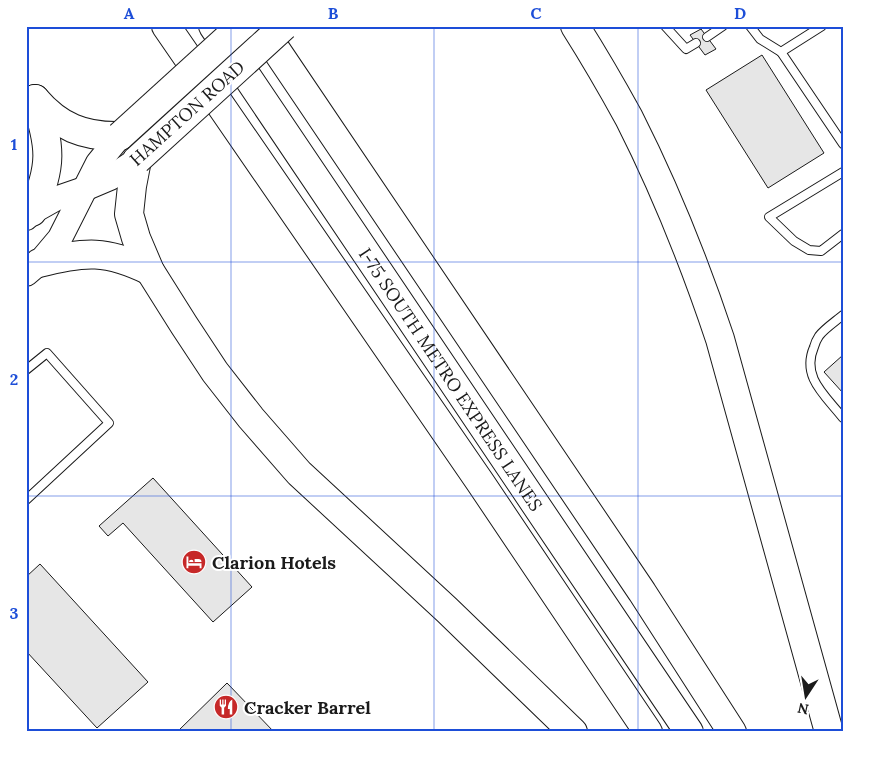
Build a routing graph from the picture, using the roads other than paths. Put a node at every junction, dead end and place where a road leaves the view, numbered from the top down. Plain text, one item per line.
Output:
1 (166, 26) edge
2 (213, 26) edge
3 (241, 26) edge
4 (260, 26) edge
5 (284, 26) edge
6 (575, 26) edge
7 (665, 26) edge
8 (723, 26) edge
9 (750, 26) edge
10 (822, 26) edge
11 (707, 37) dead end
12 (696, 43) dead end
13 (781, 52) junction
14 (31, 94) edge
15 (120, 136) junction
16 (843, 144) edge
17 (137, 160) junction
18 (843, 172) edge
19 (84, 189) junction
20 (29, 215) edge
21 (843, 234) edge
22 (32, 268) edge
23 (150, 271) junction
24 (843, 315) edge
25 (26, 370) edge
26 (843, 418) edge
27 (26, 500) edge
28 (573, 732) edge
29 (648, 732) edge
30 (689, 732) edge
31 (732, 732) edge
32 (829, 732) edge

1 - 29 highway
2 - 30 highway, I-75 SOUTH METRO EXPRESS LANES
3 - 15 highway, HAMPTON ROAD, bridge
4 - 31 highway
5 - 17 highway, HAMPTON ROAD, bridge
6 - 32 highway
7 - 12 lane
8 - 11 lane
9 - 13 lane
10 - 13 lane
13 - 16 lane
14 - 15 highway
14 - 20 highway
15 - 19 main road, HAMPTON ROAD
17 - 19 main road, HAMPTON ROAD
17 - 23 highway
18 - 21 lane
19 - 20 main road, HAMPTON ROAD
19 - 22 main road, HAMPTON ROAD
22 - 23 highway
23 - 28 highway
24 - 26 lane
25 - 27 lane

